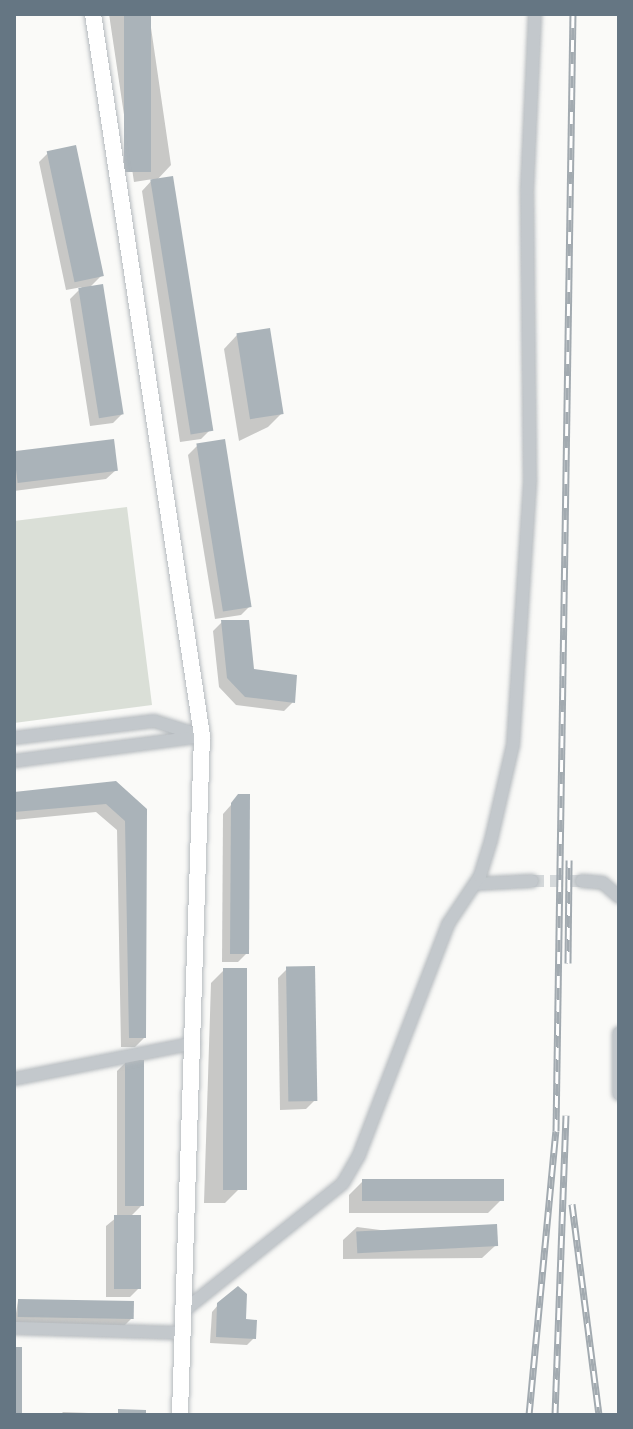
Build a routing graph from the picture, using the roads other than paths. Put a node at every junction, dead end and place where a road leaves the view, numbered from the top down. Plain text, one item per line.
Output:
1 (93, 14) edge
2 (535, 14) edge
3 (202, 736) junction
4 (14, 738) edge
5 (14, 761) edge
6 (532, 881) tunnel mouth
7 (582, 881) tunnel mouth
8 (475, 884) junction
9 (619, 897) edge
10 (619, 1033) edge
11 (194, 1043) junction
12 (14, 1079) edge
13 (619, 1094) edge
14 (186, 1309) junction
15 (14, 1328) edge
16 (185, 1333) junction
17 (180, 1415) edge

1 - 3 main road
2 - 8 street
3 - 4 street
3 - 5 street
3 - 11 main road
6 - 8 street
7 - 9 street
8 - 14 street
10 - 13 street
11 - 12 street
11 - 14 main road
14 - 16 main road
15 - 16 street
16 - 17 main road

